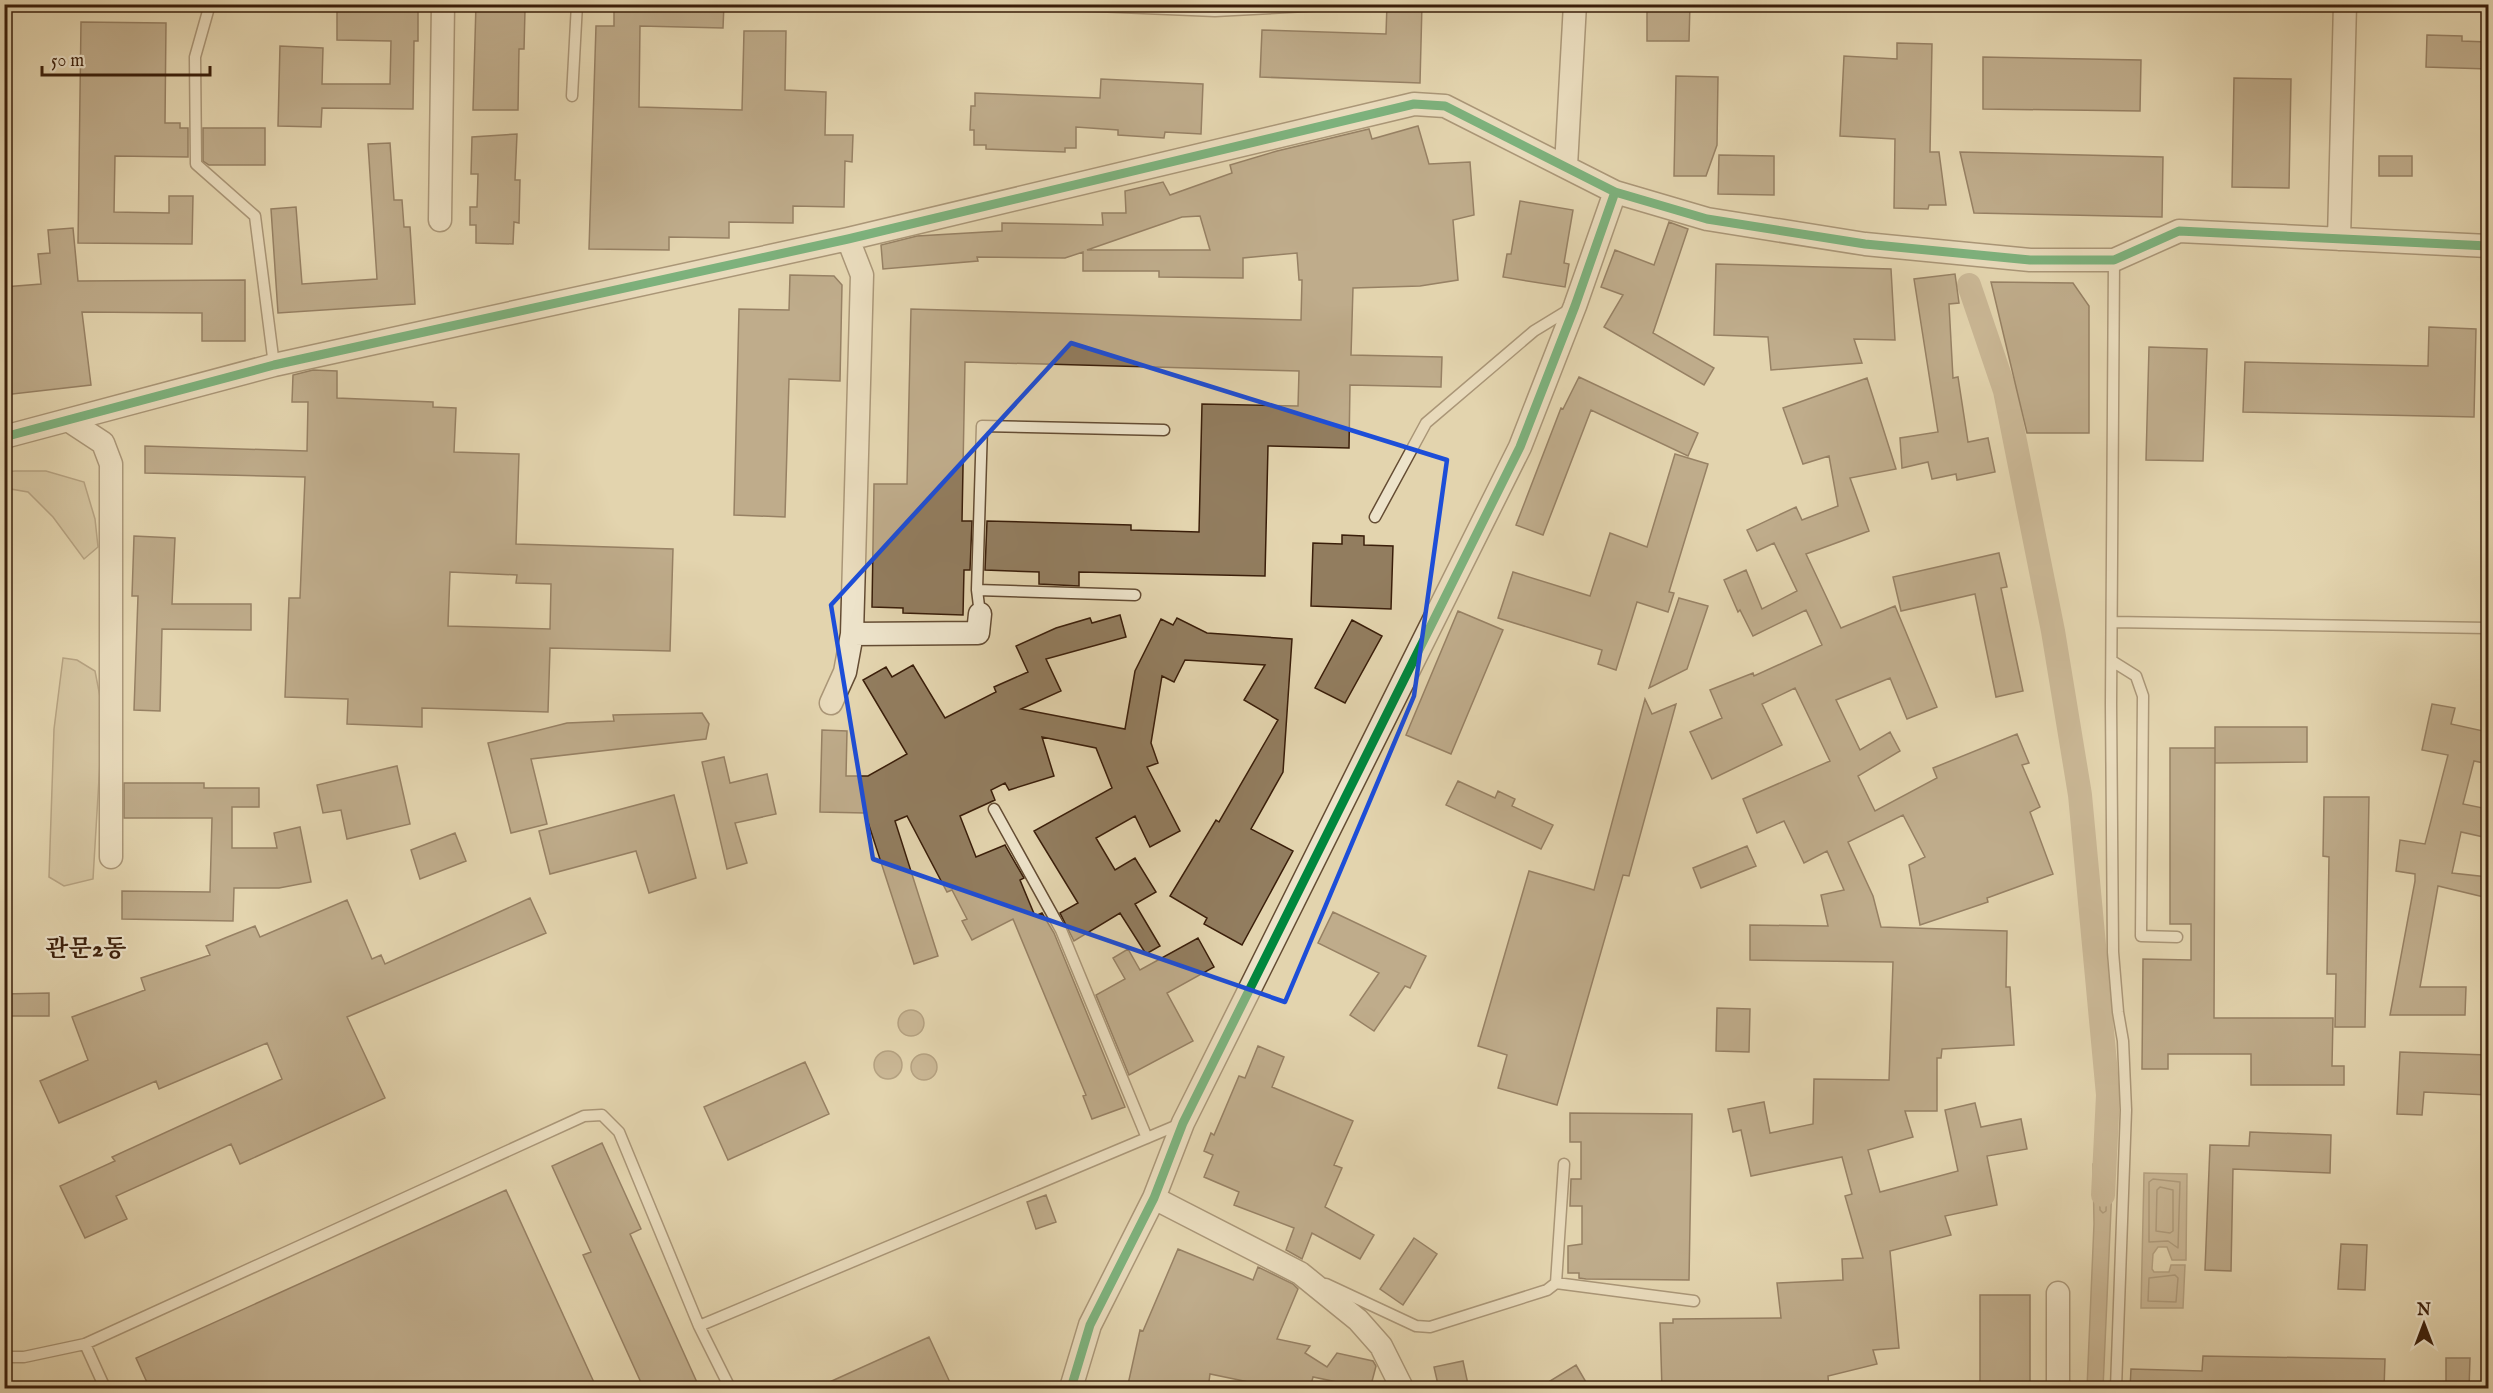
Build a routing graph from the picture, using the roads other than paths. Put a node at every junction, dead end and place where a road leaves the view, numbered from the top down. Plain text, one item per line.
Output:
1 (210, 4) edge
2 (443, 4) edge
3 (577, 4) edge
4 (1048, 4) edge
5 (1343, 4) edge
6 (1575, 4) edge
7 (2345, 4) edge
8 (572, 96) dead end
9 (1566, 166) junction
10 (1615, 192) junction
11 (440, 220) dead end
12 (848, 239) junction
13 (2339, 239) junction
14 (2488, 246) edge
15 (2114, 260) junction
16 (1575, 306) junction
17 (273, 365) junction
18 (68, 420) junction
19 (1164, 430) dead end
20 (4, 437) edge
21 (1375, 517) dead end
22 (977, 590) junction
23 (1135, 595) dead end
24 (980, 614) joint
25 (2112, 622) junction
26 (2487, 628) dead end
27 (852, 634) junction
28 (2112, 661) junction
29 (831, 703) dead end
30 (994, 809) dead end
31 (111, 856) dead end
32 (2176, 937) dead end
33 (1182, 1123) junction
34 (1147, 1138) junction
35 (1564, 1164) dead end
36 (1154, 1198) junction
37 (1300, 1273) junction
38 (1556, 1283) junction
39 (2058, 1293) dead end
40 (1694, 1301) dead end
41 (699, 1326) junction
42 (85, 1344) junction
43 (4, 1357) edge
44 (105, 1389) edge
45 (729, 1389) edge
46 (1071, 1389) edge
47 (1402, 1389) edge
48 (2058, 1389) edge
49 (2116, 1389) edge

1 - 17 lane
2 - 11 street
3 - 8 lane
4 - 5 lane
6 - 9 street
7 - 13 street
9 - 10 street
9 - 12 street
10 - 15 street
10 - 16 street
12 - 17 street
12 - 27 street
13 - 14 street
13 - 15 street
15 - 25 lane
16 - 21 lane
16 - 33 street
17 - 18 street
18 - 20 street
18 - 31 street
19 - 22 lane
22 - 23 lane
22 - 24 lane
24 - 27 street
25 - 26 lane
25 - 28 lane
27 - 29 street
28 - 32 lane
28 - 49 lane
30 - 34 lane
33 - 34 lane
33 - 36 street
34 - 41 lane
35 - 38 lane
36 - 37 street
36 - 46 street
37 - 38 lane
37 - 47 street
38 - 40 lane
39 - 48 street
41 - 42 lane
41 - 45 lane
42 - 43 lane
42 - 44 lane

